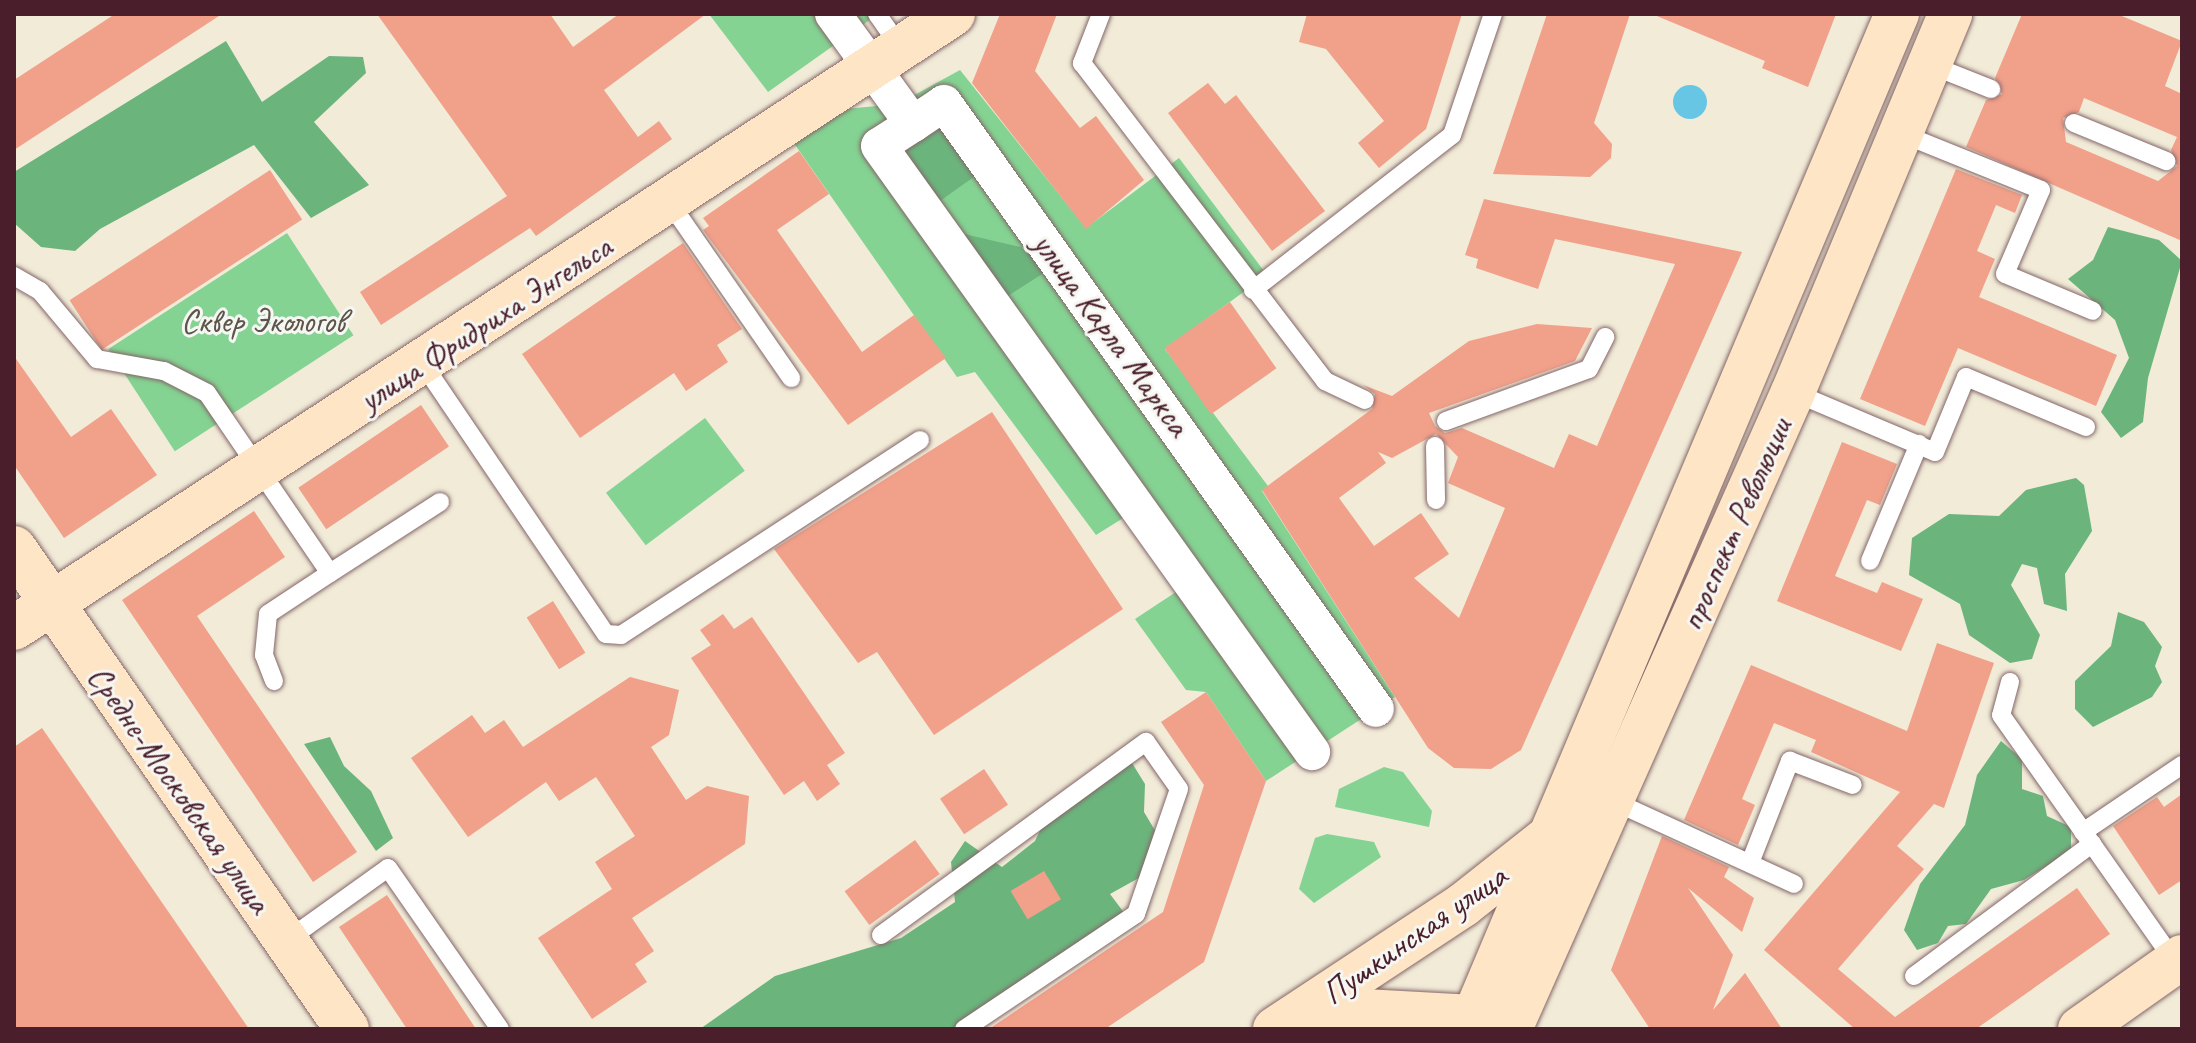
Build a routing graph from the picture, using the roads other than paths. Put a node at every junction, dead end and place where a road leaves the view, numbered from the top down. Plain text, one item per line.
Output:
1 (833, 14) edge
2 (877, 14) edge
3 (953, 14) edge
4 (1101, 14) edge
5 (1493, 14) edge
6 (1897, 14) edge
7 (1950, 14) edge
8 (889, 61) junction
9 (1928, 64) junction
10 (1991, 89) dead end
11 (2074, 123) dead end
12 (913, 124) junction
13 (1900, 133) junction
14 (2166, 161) dead end
15 (670, 203) junction
16 (14, 276) edge
17 (1253, 290) junction
18 (2093, 311) dead end
19 (1605, 337) dead end
20 (423, 364) junction
21 (791, 378) dead end
22 (1793, 392) junction
23 (1365, 400) dead end
24 (1446, 421) dead end
25 (2086, 427) dead end
26 (920, 440) dead end
27 (1919, 444) junction
28 (1435, 446) dead end
29 (261, 468) junction
30 (1436, 500) dead end
31 (440, 502) dead end
32 (14, 548) edge
33 (1870, 561) dead end
34 (330, 573) junction
35 (52, 607) junction
36 (14, 628) edge
37 (274, 681) dead end
38 (2010, 682) dead end
39 (1376, 709) dead end
40 (1312, 752) dead end
41 (2182, 765) edge
42 (1853, 785) dead end
43 (1613, 801) junction
44 (1550, 836) junction
45 (2088, 838) junction
46 (1750, 863) junction
47 (1794, 884) dead end
48 (881, 935) dead end
49 (286, 941) junction
50 (2178, 960) edge
51 (1914, 976) dead end
52 (1490, 1026) edge
53 (347, 1029) edge
54 (500, 1029) edge
55 (964, 1029) edge
56 (1275, 1029) edge
57 (1307, 1029) edge
58 (2080, 1029) edge

1 - 8 street
2 - 8 lane
3 - 8 street, улица Фридриха Энгельса
4 - 17 lane
5 - 17 lane
6 - 44 street, проспект Революции
7 - 9 street, проспект Революции
8 - 12 street
8 - 15 street, улица Фридриха Энгельса
9 - 10 lane
9 - 13 street, проспект Революции
11 - 14 lane
12 - 39 street, улица Карла Маркса
12 - 40 street
13 - 18 lane
13 - 22 street, проспект Революции
15 - 20 street, улица Фридриха Энгельса
15 - 21 lane
16 - 29 lane
17 - 23 lane
19 - 24 lane
20 - 26 lane
20 - 29 street, улица Фридриха Энгельса
22 - 27 lane
22 - 43 street, проспект Революции
25 - 27 lane
27 - 33 lane
28 - 30 lane
29 - 34 lane
29 - 35 street, улица Фридриха Энгельса
31 - 34 lane
32 - 35 street, Средне-Московская улица
34 - 37 lane
35 - 36 street, улица Фридриха Энгельса
35 - 49 street, Средне-Московская улица
38 - 45 lane
41 - 45 lane
42 - 46 lane
43 - 46 lane
43 - 52 street, проспект Революции
44 - 52 street, проспект Революции
44 - 56 street, Пушкинская улица
45 - 50 lane
45 - 51 lane
46 - 47 lane
48 - 55 lane
49 - 53 street, Средне-Московская улица
49 - 54 lane
50 - 58 street
52 - 57 street

